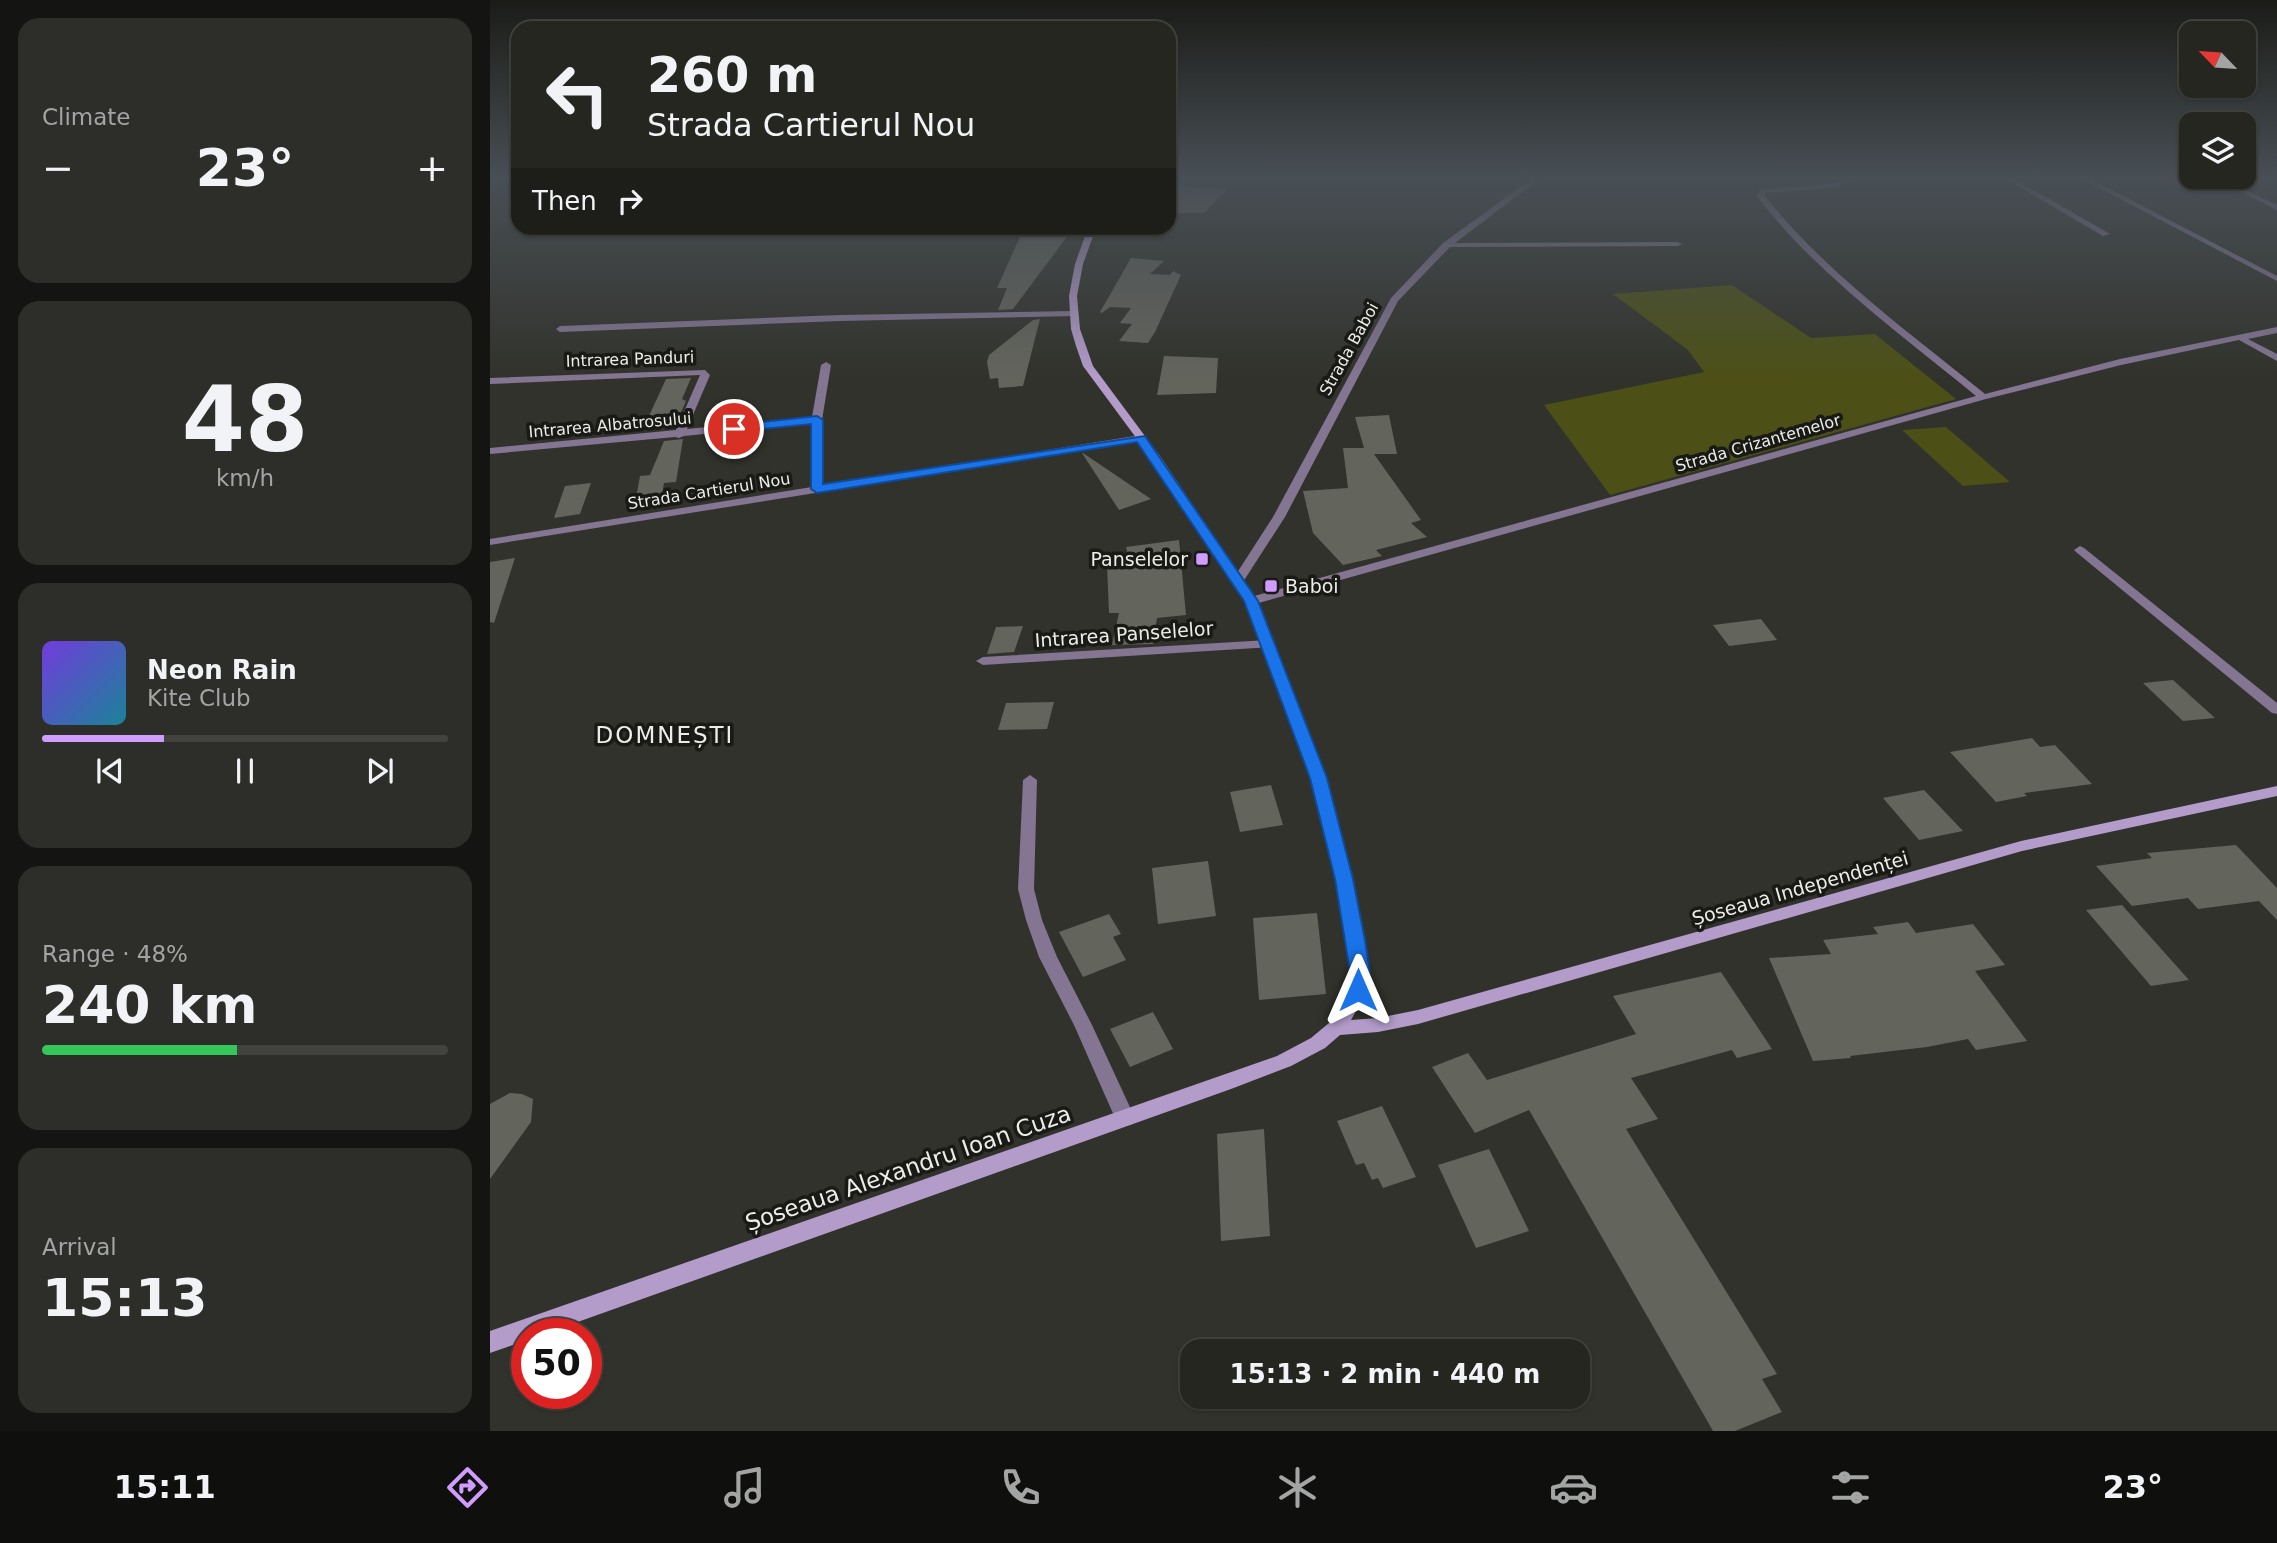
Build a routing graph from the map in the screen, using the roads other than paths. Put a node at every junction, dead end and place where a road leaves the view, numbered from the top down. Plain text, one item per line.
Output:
1 (1086, 244) edge
2 (1678, 244) dead end
3 (1804, 244) edge
4 (2209, 244) edge
5 (1446, 245) joint
6 (2277, 279) edge
7 (1073, 314) junction
8 (560, 329) dead end
9 (2277, 330) edge
10 (2239, 337) junction
11 (2277, 358) edge
12 (826, 365) dead end
13 (490, 381) edge
14 (1983, 397) junction
15 (817, 420) junction
16 (679, 435) junction
17 (1141, 438) junction
18 (490, 452) edge
19 (817, 489) junction
20 (490, 541) edge
21 (2080, 550) dead end
22 (1238, 579) junction
23 (1251, 601) junction
24 (1268, 644) junction
25 (984, 662) dead end
26 (2277, 710) edge
27 (1030, 780) dead end
28 (2277, 791) edge
29 (1335, 1028) junction
30 (1125, 1118) junction
31 (490, 1342) edge

1 - 7 main road
2 - 5 street
3 - 14 street
4 - 6 street
5 - 22 street, Strada Baboi
7 - 8 street
7 - 17 main road
9 - 10 street, Strada Crizantemelor
10 - 11 street
10 - 14 street, Strada Crizantemelor
12 - 15 street
13 - 16 street, Intrarea Panduri
14 - 23 street, Strada Crizantemelor
15 - 16 street, Intrarea Albatrosului
15 - 19 street
16 - 18 street, Intrarea Albatrosului
17 - 19 street, Strada Cartierul Nou
17 - 22 main road
19 - 20 street, Strada Cartierul Nou
21 - 26 street
22 - 23 main road
23 - 24 main road
24 - 25 street, Intrarea Panselelor
24 - 29 main road
27 - 30 street
28 - 29 main road, Șoseaua Independenței
29 - 30 main road, Șoseaua Alexandru Ioan Cuza
30 - 31 main road, Șoseaua Alexandru Ioan Cuza

